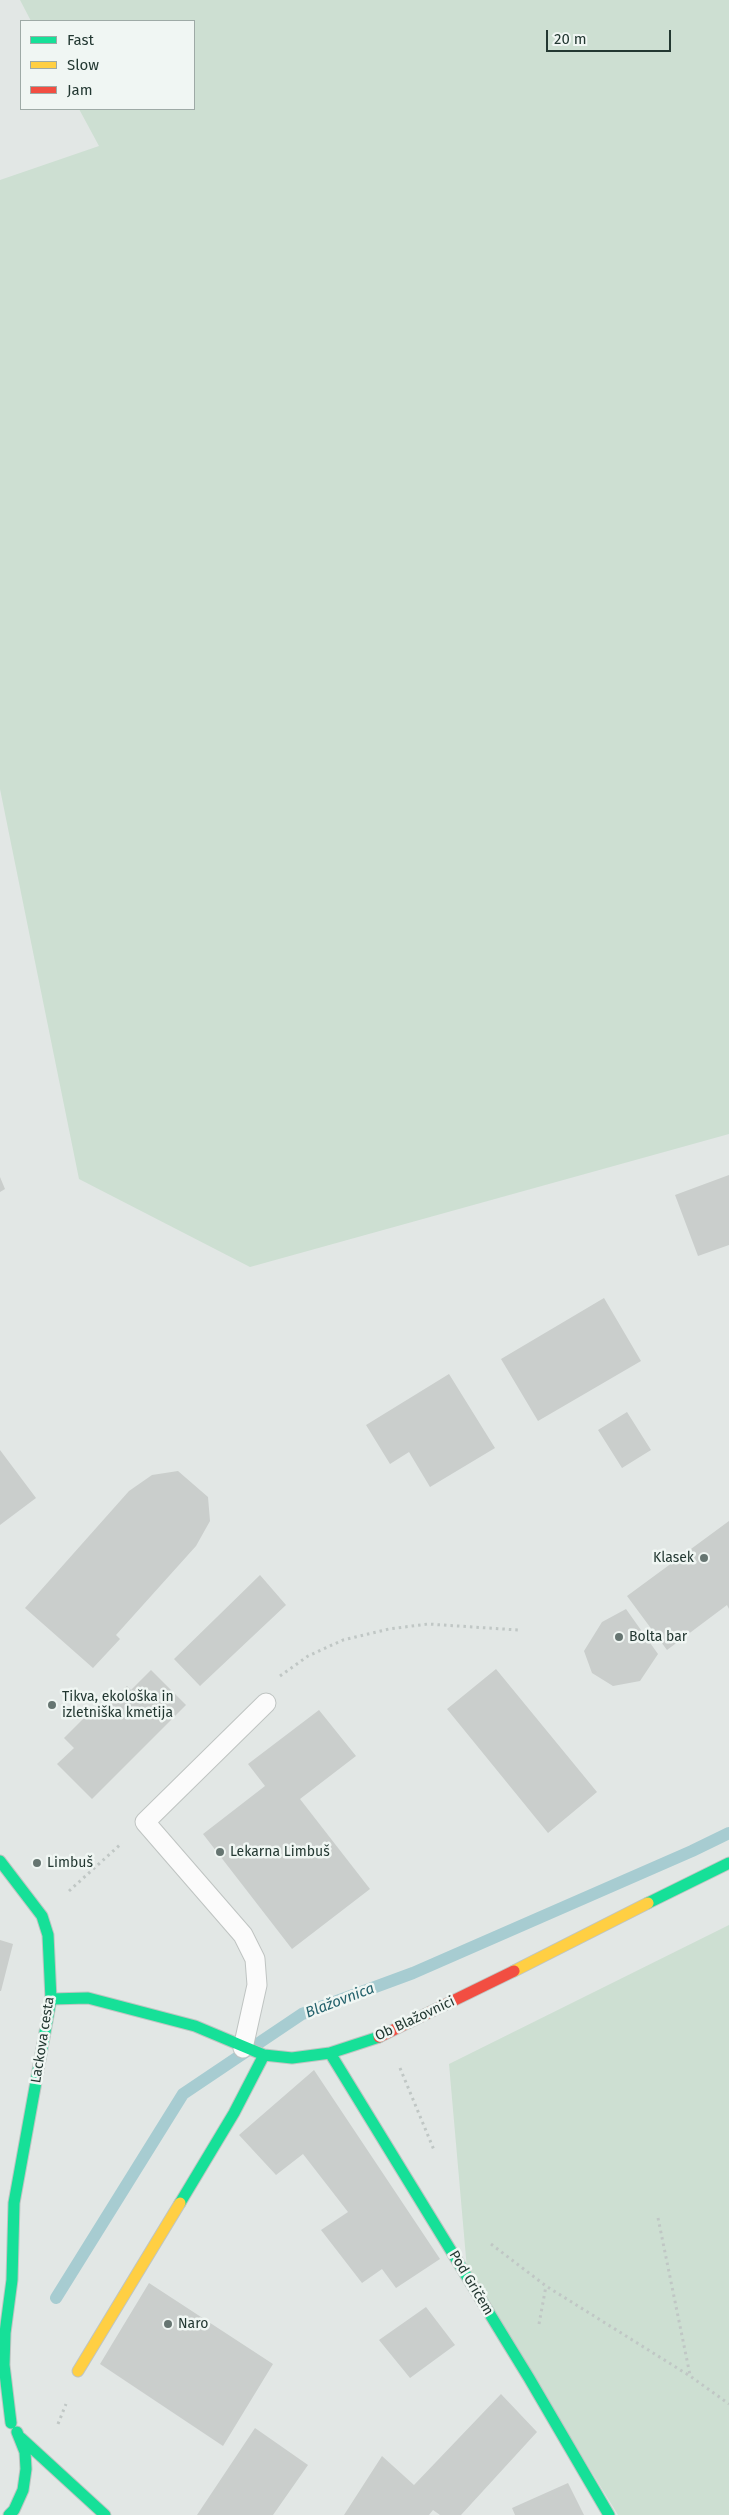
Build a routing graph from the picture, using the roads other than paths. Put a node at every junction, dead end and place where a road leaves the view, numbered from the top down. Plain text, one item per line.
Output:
1 (266, 1704) road end
2 (0, 1861) edge
3 (729, 1863) edge
4 (51, 1999) junction
5 (242, 2048) junction
6 (330, 2053) junction
7 (264, 2055) junction
8 (14, 2203) junction
9 (0, 2236) edge
10 (78, 2371) dead end
11 (0, 2416) edge
12 (11, 2423) junction
13 (21, 2438) junction
14 (9, 2515) edge
15 (105, 2515) edge
16 (609, 2515) edge

1 - 5 lane
2 - 4 street, Lackova cesta
3 - 6 street, Ob Blažovnici
4 - 5 street, Ob Blažovnici
4 - 8 street, Lackova cesta
5 - 7 street, Ob Blažovnici
6 - 7 street, Ob Blažovnici
6 - 16 street, Pod Gričem
7 - 10 street
8 - 9 street
8 - 12 street
11 - 12 street
12 - 13 street
13 - 14 street
13 - 15 street

